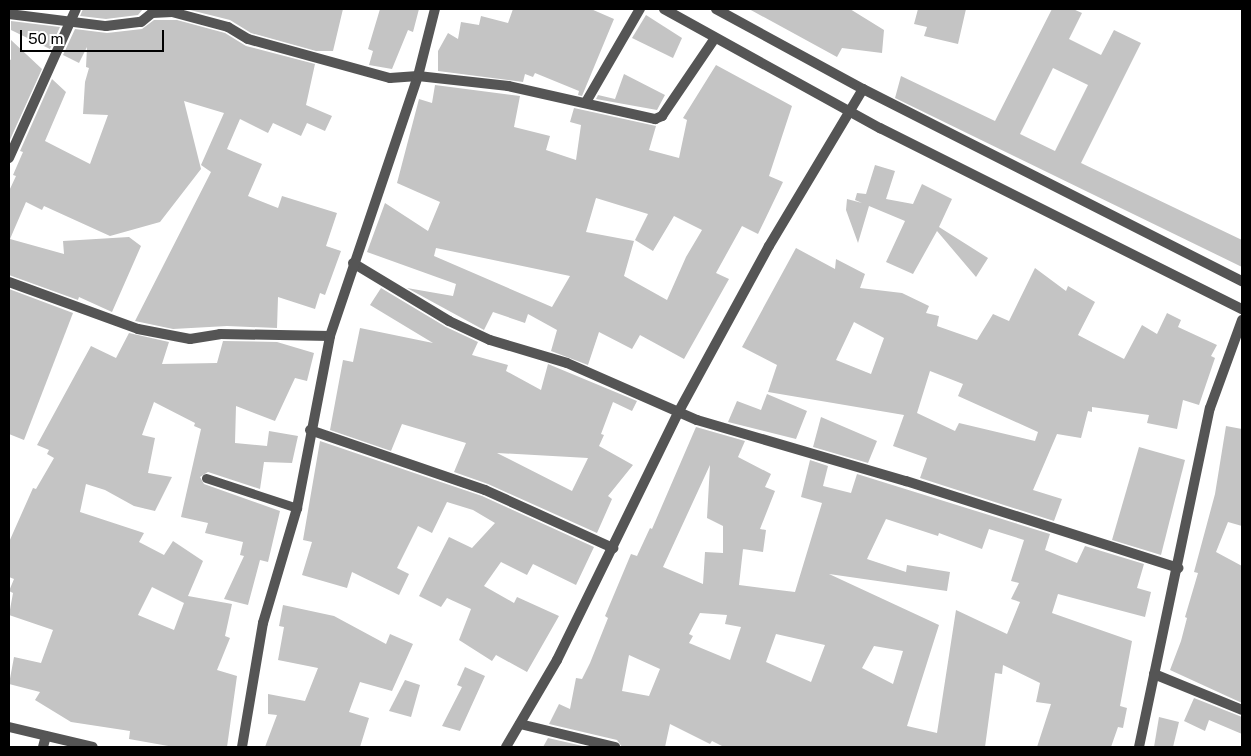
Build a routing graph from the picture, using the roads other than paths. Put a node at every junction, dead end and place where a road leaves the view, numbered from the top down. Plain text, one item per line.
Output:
1 (76, 9) edge
2 (435, 9) edge
3 (640, 9) edge
4 (664, 9) edge
5 (716, 9) edge
6 (9, 14) edge
7 (71, 20) junction
8 (715, 38) junction
9 (418, 76) junction
10 (863, 89) junction
11 (586, 102) junction
12 (850, 111) junction
13 (9, 158) edge
14 (353, 263) junction
15 (1242, 281) edge
16 (9, 282) edge
17 (1242, 309) edge
18 (1242, 320) edge
19 (330, 336) junction
20 (679, 410) junction
21 (310, 430) junction
22 (206, 478) dead end
23 (297, 508) junction
24 (613, 548) junction
25 (1178, 568) junction
26 (1154, 674) junction
27 (1242, 710) edge
28 (520, 724) junction
29 (9, 727) edge
30 (46, 736) junction
31 (43, 747) edge
32 (93, 747) edge
33 (242, 747) edge
34 (506, 747) edge
35 (615, 747) edge
36 (1139, 747) edge

1 - 7 street
2 - 9 street
3 - 11 street
4 - 8 street
5 - 10 street
6 - 7 street
7 - 9 street
7 - 13 street
8 - 11 street
8 - 12 street
9 - 11 street
9 - 14 street
10 - 12 street
10 - 15 street
12 - 17 street
12 - 20 street
14 - 19 street
14 - 20 street
16 - 19 street
18 - 25 street
19 - 21 street
20 - 24 street
20 - 25 street
21 - 23 street
21 - 24 street
22 - 23 lane
23 - 33 street
24 - 28 street
25 - 26 street
26 - 27 street
26 - 36 street
28 - 34 street
28 - 35 street
29 - 30 street
30 - 31 street
30 - 32 street

